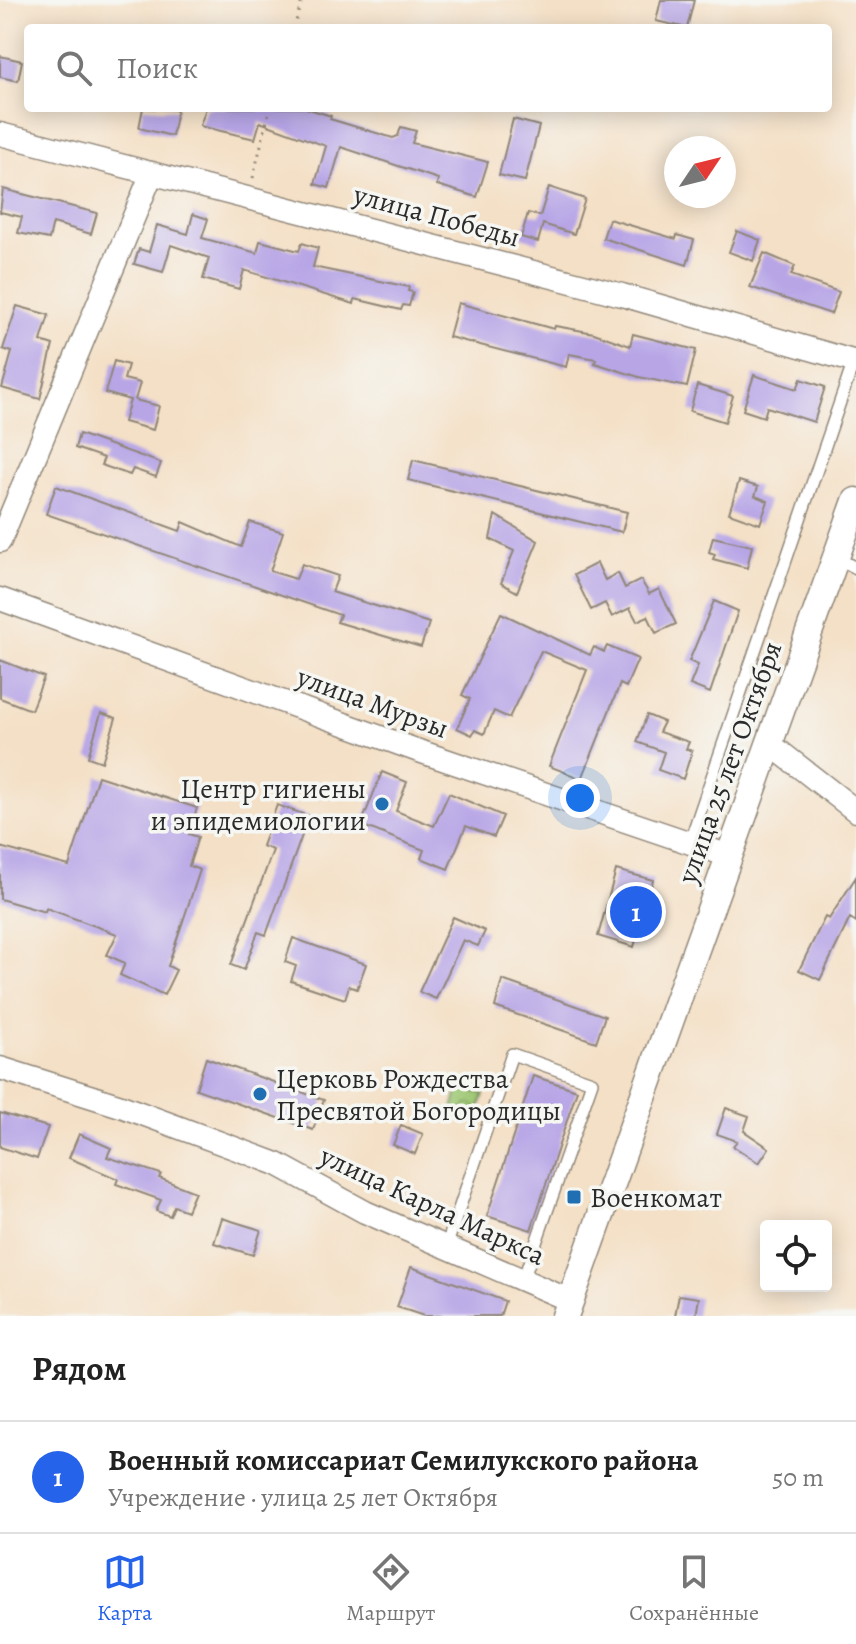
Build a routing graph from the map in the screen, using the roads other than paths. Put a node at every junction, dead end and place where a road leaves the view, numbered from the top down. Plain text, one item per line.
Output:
1 (0, 134) edge
2 (152, 173) junction
3 (855, 360) edge
4 (856, 501) edge
5 (0, 541) edge
6 (847, 563) edge
7 (0, 599) edge
8 (770, 744) junction
9 (856, 811) edge
10 (689, 844) junction
11 (729, 856) junction
12 (0, 1068) edge
13 (446, 1247) junction
14 (523, 1280) junction
15 (567, 1308) edge

1 - 2 street, улица Победы
2 - 3 street, улица Победы
2 - 5 street
3 - 10 lane
4 - 6 street, улица 25 лет Октября
6 - 8 street, улица 25 лет Октября
7 - 10 street, улица Мурзы
8 - 9 street
8 - 11 street, улица 25 лет Октября
10 - 11 street, улица Мурзы
11 - 15 street, улица 25 лет Октября
12 - 13 street, улица Карла Маркса
13 - 14 street, улица Карла Маркса
13 - 14 lane
14 - 15 street, улица Карла Маркса

